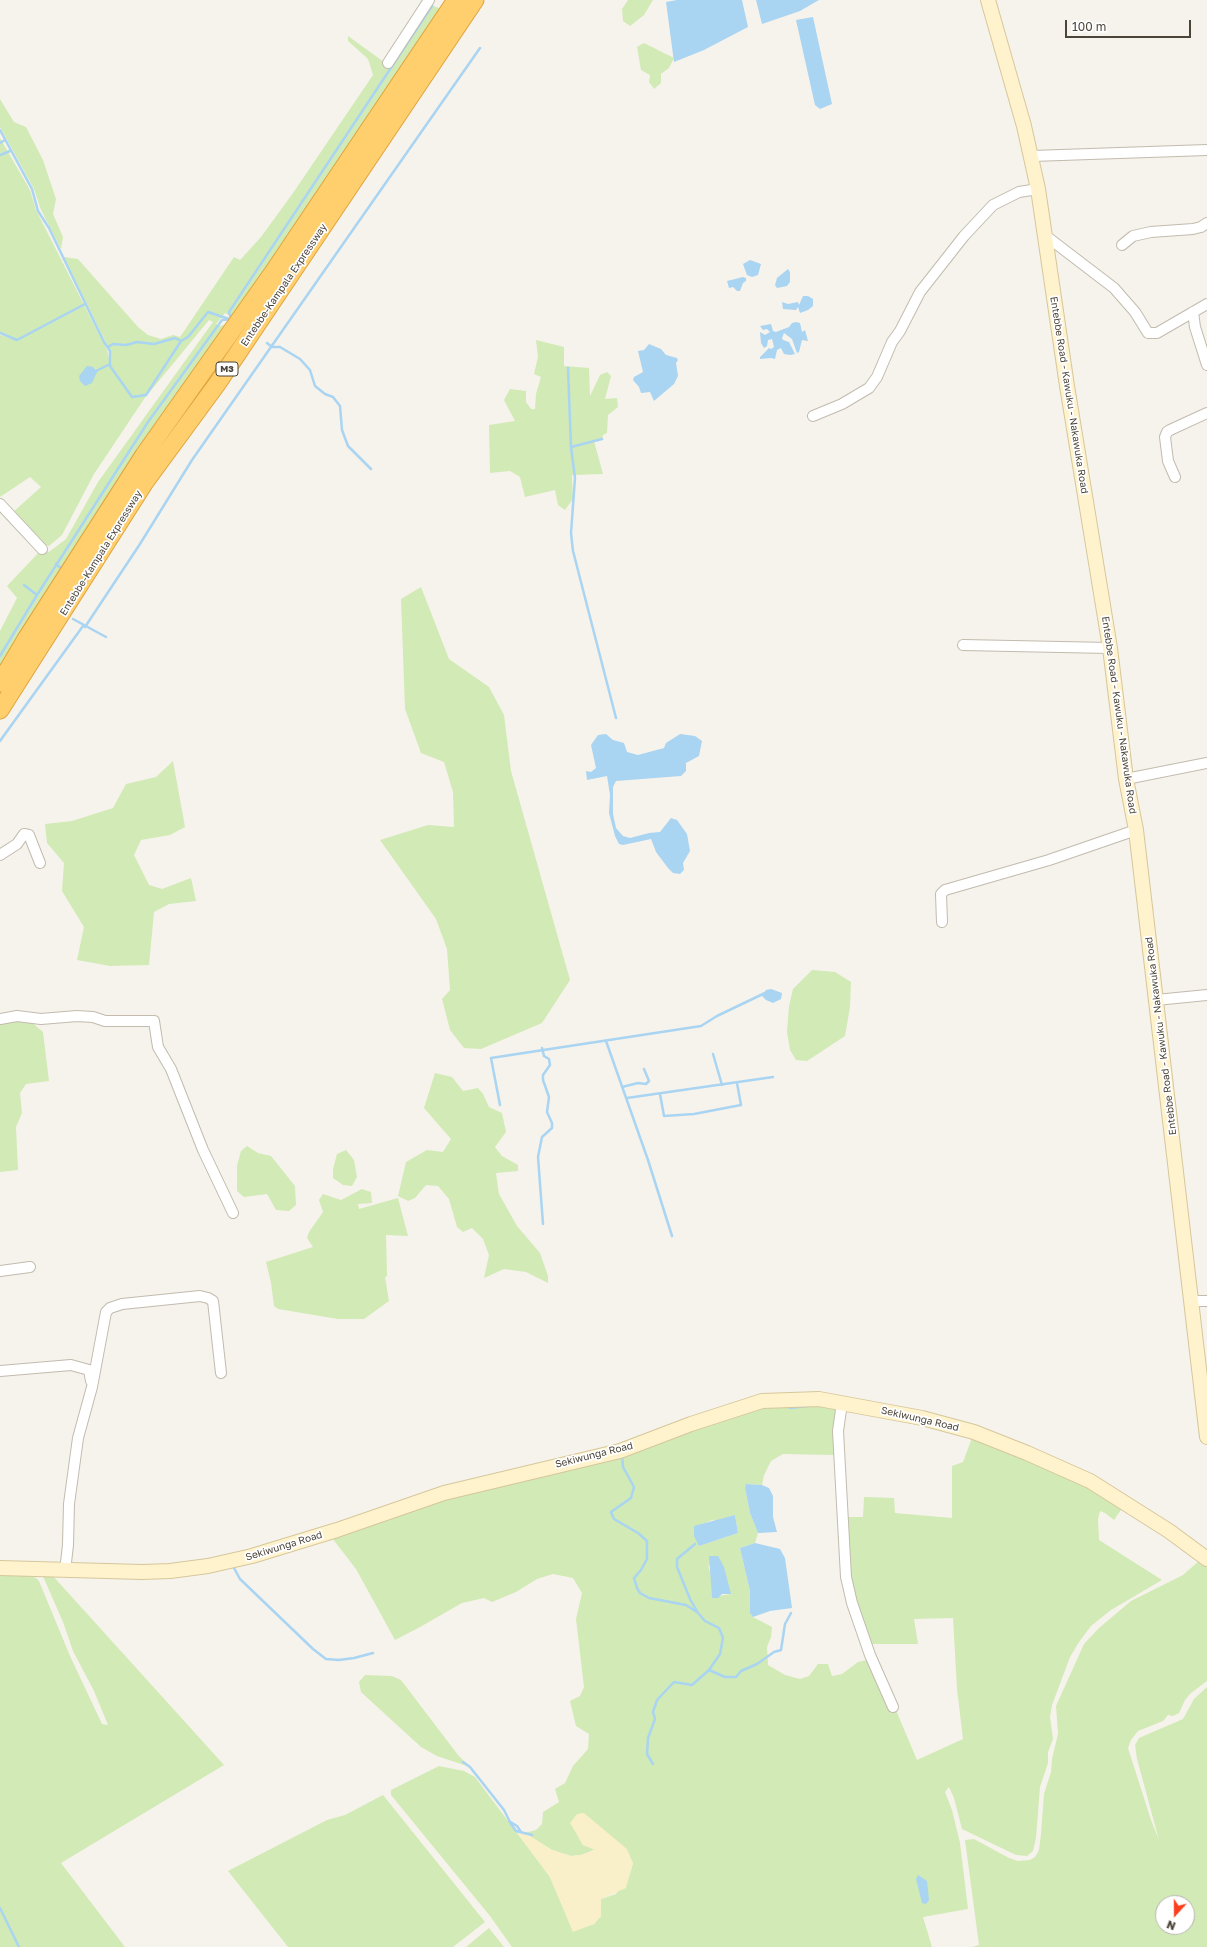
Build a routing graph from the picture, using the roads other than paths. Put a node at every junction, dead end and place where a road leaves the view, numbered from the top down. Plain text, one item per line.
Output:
1 (456, 0) edge
2 (475, 0) edge
3 (988, 0) edge
4 (426, 1) edge
5 (388, 63) dead end
6 (1207, 150) edge
7 (1032, 156) junction
8 (1038, 189) junction
9 (1207, 223) edge
10 (1046, 236) junction
11 (1122, 245) dead end
12 (1207, 304) edge
13 (1193, 312) junction
14 (1207, 365) edge
15 (1207, 413) edge
16 (813, 416) dead end
17 (1175, 477) dead end
18 (0, 504) edge
19 (3, 516) edge
20 (42, 549) dead end
21 (963, 645) dead end
22 (1110, 648) junction
23 (0, 683) edge
24 (0, 710) edge
25 (1207, 763) edge
26 (1126, 779) junction
27 (1136, 830) junction
28 (0, 855) edge
29 (40, 863) dead end
30 (942, 922) dead end
31 (1207, 995) edge
32 (1156, 1000) junction
33 (0, 1019) edge
34 (233, 1213) dead end
35 (30, 1267) dead end
36 (0, 1271) edge
37 (1192, 1301) junction
38 (1207, 1301) edge
39 (0, 1370) edge
40 (222, 1373) dead end
41 (92, 1387) junction
42 (842, 1403) junction
43 (1207, 1437) edge
44 (1207, 1559) edge
45 (0, 1568) edge
46 (65, 1571) junction
47 (893, 1707) dead end

1 - 23 highway, Entebbe-Kampala Expressway / M3
2 - 24 highway, Entebbe-Kampala Expressway / M3
3 - 7 main road, Entebbe Road - Kawuku - Nakawuka Road
4 - 5 street
6 - 7 street
7 - 8 main road, Entebbe Road - Kawuku - Nakawuka Road
8 - 10 main road, Entebbe Road - Kawuku - Nakawuka Road
8 - 16 street
9 - 11 street
10 - 13 street
10 - 22 main road, Entebbe Road - Kawuku - Nakawuka Road
12 - 13 street
13 - 14 street
15 - 17 street
18 - 19 street
19 - 20 street
21 - 22 street
22 - 26 main road, Entebbe Road - Kawuku - Nakawuka Road
25 - 26 street
26 - 27 main road, Entebbe Road - Kawuku - Nakawuka Road
27 - 30 street
27 - 32 main road, Entebbe Road - Kawuku - Nakawuka Road
28 - 29 street
31 - 32 street
32 - 37 main road, Entebbe Road - Kawuku - Nakawuka Road
33 - 34 street
35 - 36 street
37 - 38 street
37 - 43 main road, Entebbe Road - Kawuku - Nakawuka Road
39 - 41 street
40 - 41 street
41 - 46 street
42 - 44 main road, Sekiwunga Road
42 - 46 main road, Sekiwunga Road
42 - 47 street
45 - 46 main road, Sekiwunga Road

